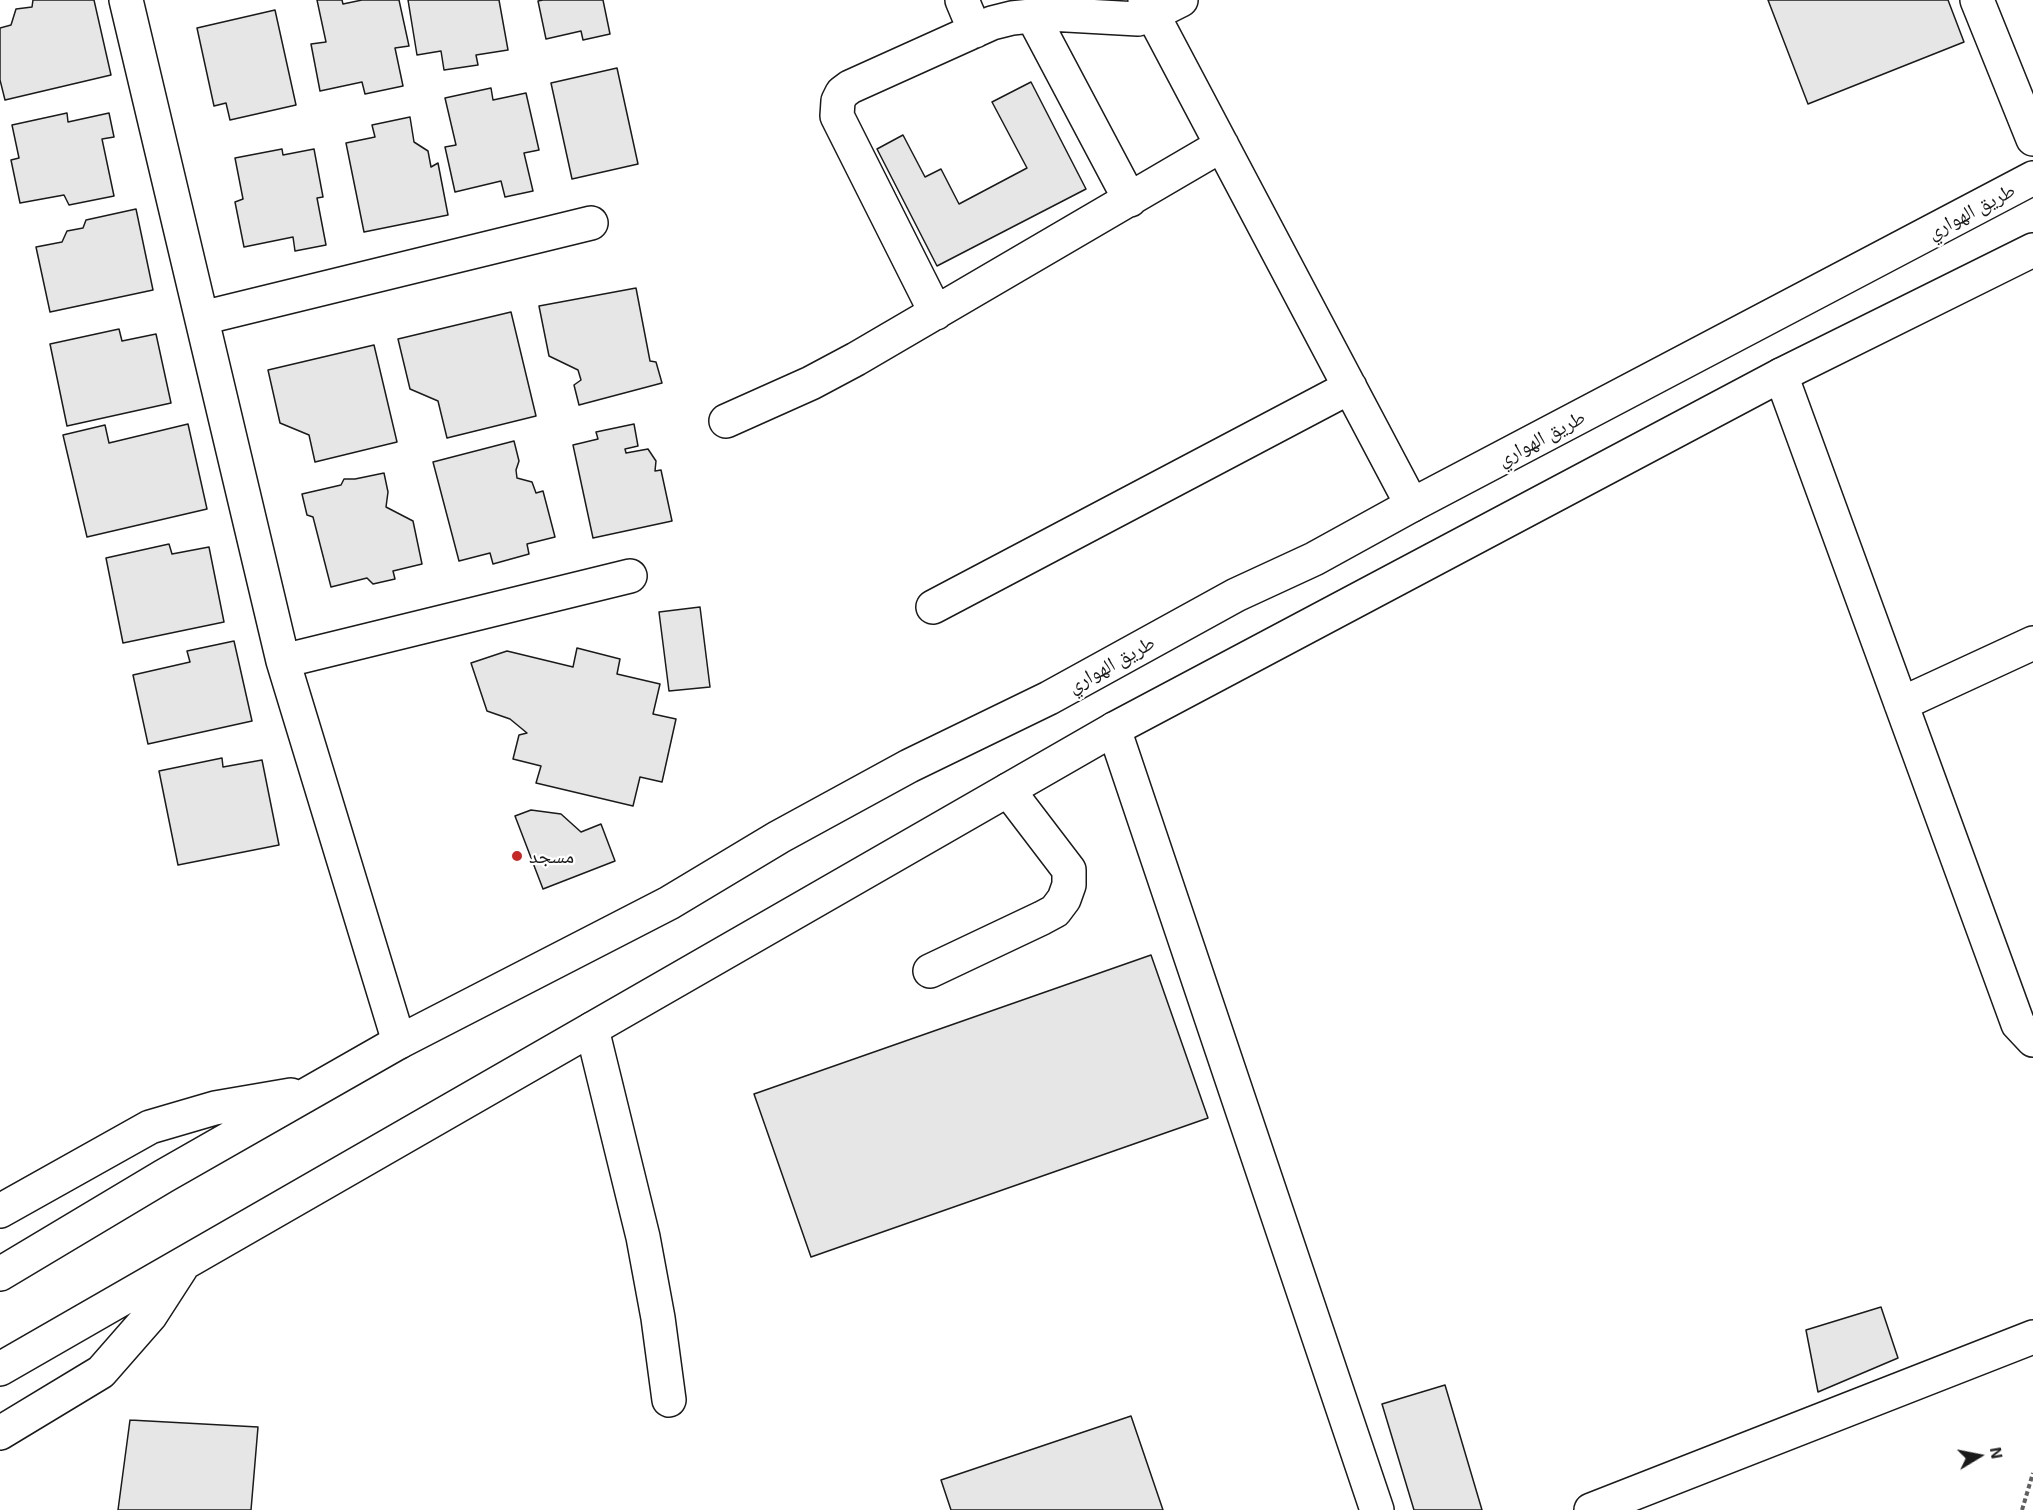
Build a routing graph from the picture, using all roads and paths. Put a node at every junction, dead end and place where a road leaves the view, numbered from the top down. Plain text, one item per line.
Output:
1 (126, 0) edge
2 (962, 0) edge
3 (1977, 0) edge
4 (1159, 5) edge
5 (1032, 15) junction
6 (975, 31) junction
7 (2033, 139) edge
8 (1222, 145) junction
9 (2033, 178) edge
10 (1130, 200) junction
11 (591, 223) dead end
12 (2033, 250) edge
13 (936, 313) junction
14 (202, 318) junction
15 (1781, 375) junction
16 (1350, 387) junction
17 (726, 422) dead end
18 (1412, 506) junction
19 (630, 576) dead end
20 (933, 607) dead end
21 (2033, 643) edge
22 (283, 660) junction
23 (1901, 704) junction
24 (1114, 729) junction
25 (1008, 790) junction
26 (930, 971) dead end
27 (592, 1029) junction
28 (2033, 1040) edge
29 (399, 1042) junction
30 (313, 1091) junction
31 (0, 1211) edge
32 (184, 1263) junction
33 (0, 1274) edge
34 (2033, 1337) edge
35 (0, 1369) edge
36 (669, 1400) dead end
37 (0, 1433) edge
38 (2033, 1473) edge
39 (1377, 1510) edge
40 (1592, 1510) edge
41 (2022, 1510) edge

1 - 14 main road
2 - 6 main road
3 - 7 main road
4 - 5 main road
4 - 8 main road
5 - 6 main road
5 - 10 main road
6 - 13 main road
8 - 10 main road
8 - 16 main road
9 - 18 main road, طريق الهواري
10 - 13 main road
11 - 14 main road
12 - 15 main road
13 - 17 main road
14 - 22 main road
15 - 23 main road
15 - 24 main road
16 - 18 main road
16 - 20 main road
18 - 29 main road, طريق الهواري
19 - 22 main road
21 - 23 main road
22 - 29 main road
23 - 28 main road
24 - 25 main road
24 - 39 main road
25 - 26 main road
25 - 27 main road
27 - 32 main road
27 - 36 main road
29 - 30 main road, طريق الهواري
30 - 31 main road
30 - 33 main road, طريق الهواري
32 - 35 main road
32 - 37 main road
34 - 40 main road
38 - 41 path

